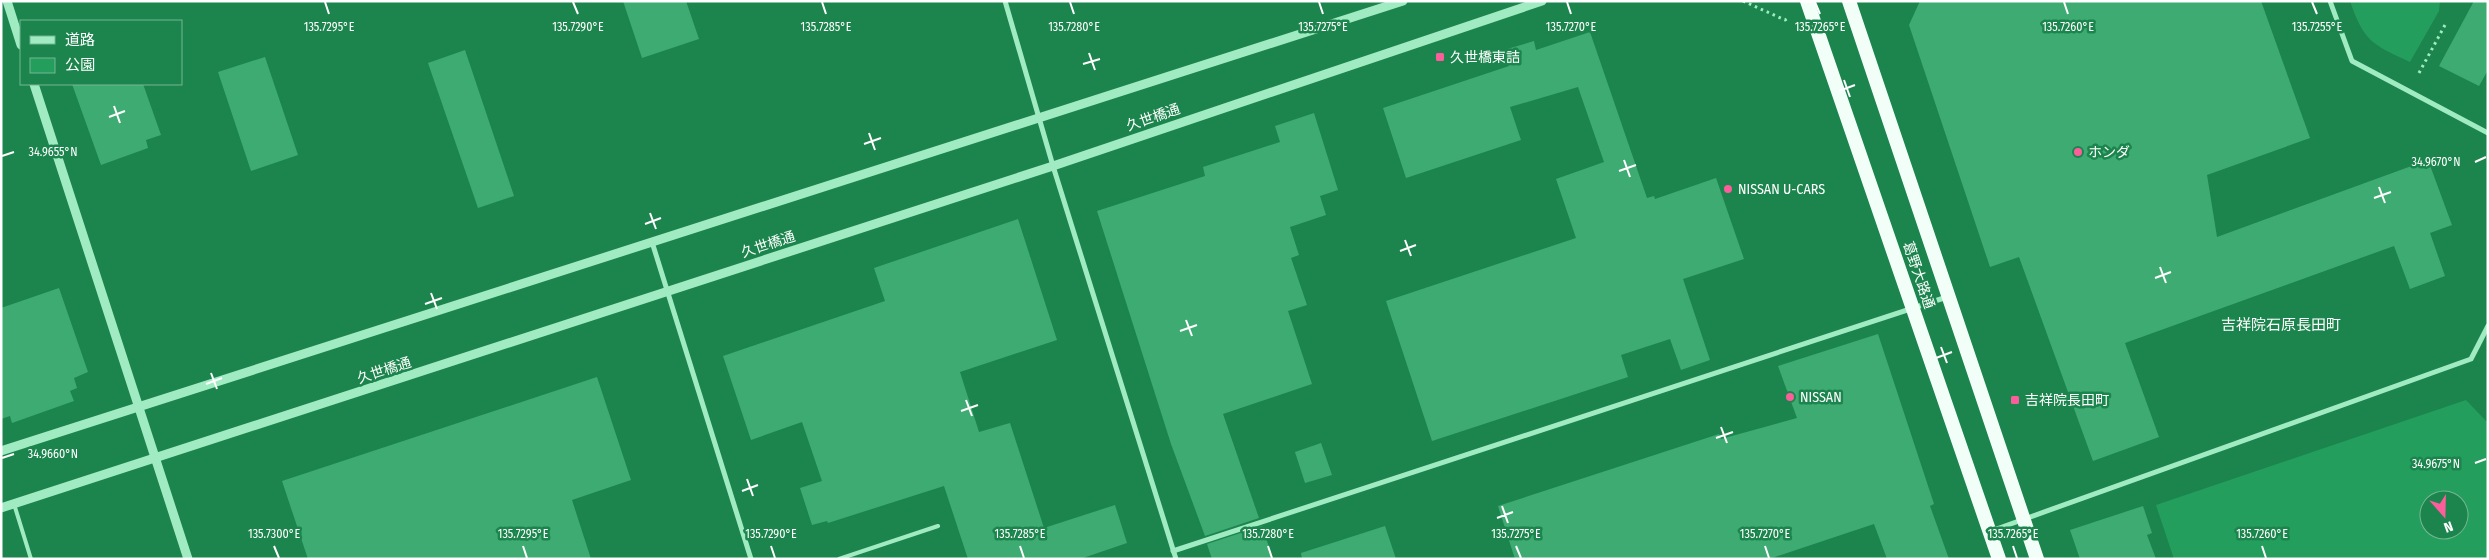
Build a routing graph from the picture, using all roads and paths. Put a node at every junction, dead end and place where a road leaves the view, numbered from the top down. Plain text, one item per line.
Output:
1 (7, 1) edge
2 (1005, 1) edge
3 (1403, 1) edge
4 (1542, 1) edge
5 (1743, 1) edge
6 (1807, 1) edge
7 (1849, 1) edge
8 (2330, 1) edge
9 (1779, 17) dead end
10 (2445, 25) dead end
11 (20, 42) edge
12 (34, 85) edge
13 (2409, 92) junction
14 (1039, 117) junction
15 (2488, 133) edge
16 (1053, 166) junction
17 (652, 242) junction
18 (666, 292) junction
19 (1948, 297) junction
20 (1913, 308) junction
21 (2488, 326) edge
22 (139, 407) junction
23 (1, 451) edge
24 (156, 460) junction
25 (14, 504) junction
26 (1, 508) edge
27 (2024, 519) junction
28 (938, 526) dead end
29 (1990, 531) junction
30 (1173, 551) junction
31 (31, 559) edge
32 (188, 559) edge
33 (751, 559) edge
34 (839, 559) edge
35 (1176, 559) edge
36 (1999, 559) edge
37 (2037, 559) edge

1 - 11 street
2 - 14 street
3 - 14 street
4 - 16 street, 久世橋通
5 - 9 path
6 - 20 highway, 葛野大路通
7 - 19 highway, 葛野大路通
8 - 13 street
10 - 13 path
12 - 22 street
13 - 15 street
14 - 16 street
14 - 17 street
16 - 18 street, 久世橋通
16 - 30 street
17 - 18 street
17 - 22 street
18 - 24 street, 久世橋通
18 - 33 street
19 - 20 street
19 - 27 highway, 葛野大路通
20 - 29 highway, 葛野大路通
20 - 30 street
21 - 27 street
22 - 23 street
22 - 24 street
24 - 25 street, 久世橋通
24 - 32 street
25 - 26 street, 久世橋通
25 - 31 lane
27 - 29 street
27 - 37 highway, 葛野大路通
28 - 34 lane
29 - 36 highway, 葛野大路通
30 - 35 street

